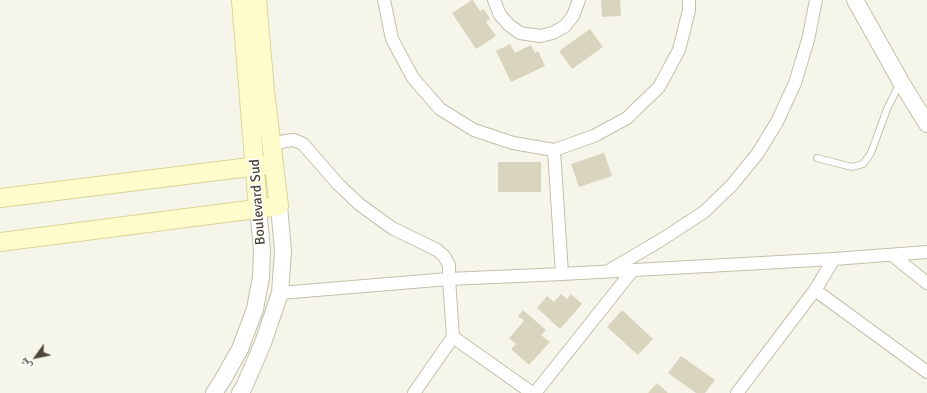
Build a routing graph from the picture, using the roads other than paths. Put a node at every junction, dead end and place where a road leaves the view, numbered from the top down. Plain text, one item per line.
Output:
1 (241, 0) edge
2 (257, 0) edge
3 (384, 0) edge
4 (494, 0) edge
5 (579, 0) edge
6 (689, 0) edge
7 (816, 0) edge
8 (855, 0) edge
9 (901, 82) junction
10 (927, 124) edge
11 (271, 145) junction
12 (554, 150) junction
13 (817, 158) dead end
14 (274, 164) junction
15 (255, 166) junction
16 (0, 198) edge
17 (279, 206) junction
18 (258, 208) junction
19 (0, 242) edge
20 (927, 252) edge
21 (892, 255) junction
22 (834, 259) junction
23 (632, 270) junction
24 (609, 271) junction
25 (562, 274) junction
26 (449, 279) junction
27 (927, 283) edge
28 (815, 290) junction
29 (280, 293) junction
30 (453, 337) junction
31 (927, 372) edge
32 (245, 391) edge
33 (214, 393) edge
34 (414, 393) edge
35 (533, 393) edge
36 (737, 393) edge

1 - 15 main road, Boulevard Sud
2 - 11 main road, Boulevard Sud
3 - 12 street
4 - 5 street
6 - 12 street
7 - 24 street
8 - 9 street
9 - 10 street
9 - 13 lane
11 - 14 main road, Boulevard Sud
11 - 26 street
12 - 25 street
14 - 15 main road
14 - 17 main road, Boulevard Sud
15 - 16 main road
15 - 18 main road, Boulevard Sud
17 - 18 main road
17 - 29 street, Boulevard Sud
18 - 19 main road
18 - 33 street, Boulevard Sud
20 - 21 street
21 - 22 street
21 - 27 street
22 - 23 street
22 - 28 street
23 - 24 street
23 - 35 street
24 - 25 street
25 - 26 street
26 - 29 street
26 - 30 street
28 - 31 street
28 - 36 street
29 - 32 street, Boulevard Sud
30 - 34 street
30 - 35 street

